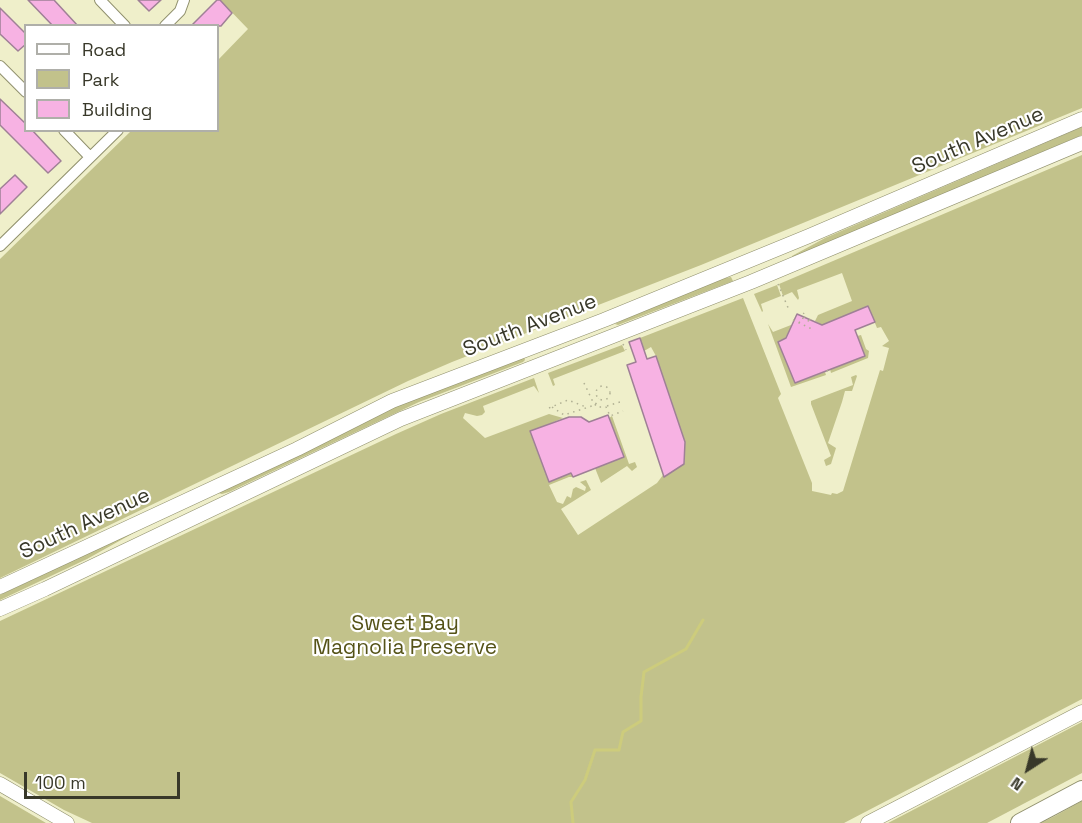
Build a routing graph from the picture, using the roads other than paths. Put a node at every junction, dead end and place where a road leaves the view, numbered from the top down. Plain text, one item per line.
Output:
1 (100, 0) edge
2 (184, 0) edge
3 (123, 24) edge
4 (167, 24) edge
5 (0, 66) edge
6 (24, 90) edge
7 (1082, 119) edge
8 (66, 132) edge
9 (116, 132) edge
10 (1082, 143) edge
11 (90, 157) junction
12 (0, 246) edge
13 (0, 587) edge
14 (0, 609) edge
15 (1082, 712) edge
16 (0, 784) edge
17 (1082, 790) edge
18 (1024, 822) edge
19 (67, 823) edge
20 (868, 823) edge

1 - 3 street
2 - 4 street
5 - 6 street
7 - 13 street, South Avenue
8 - 11 street
9 - 11 street
10 - 14 street, South Avenue
11 - 12 street
15 - 20 street
16 - 19 street
17 - 18 highway

